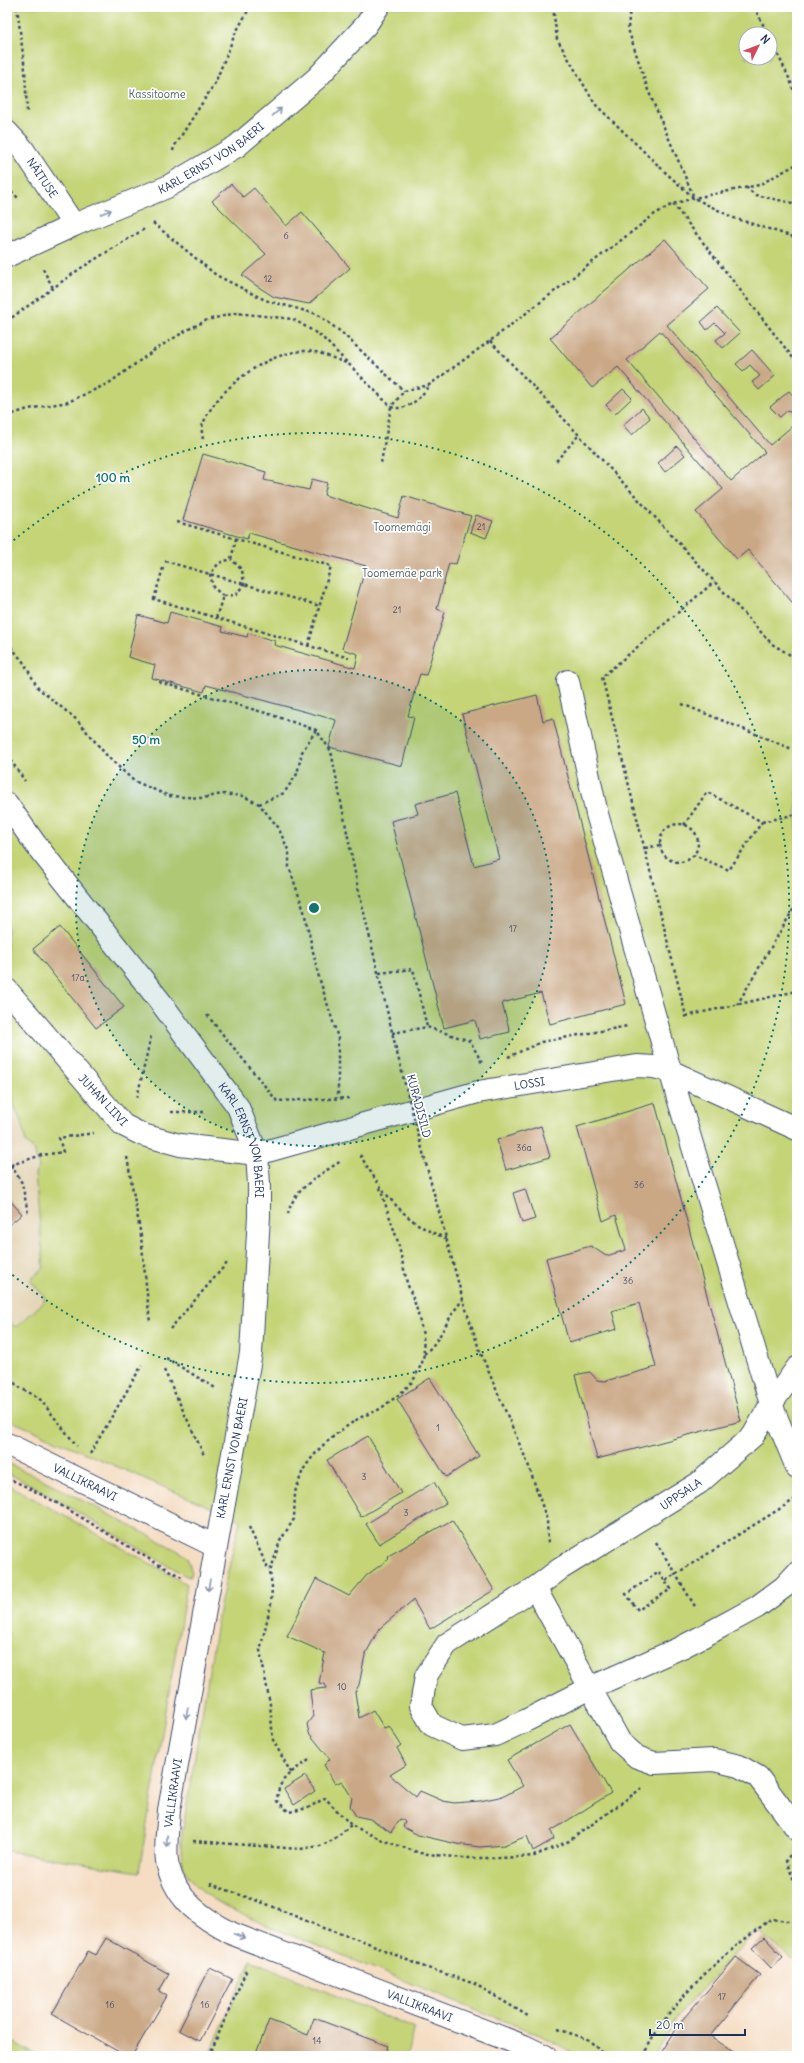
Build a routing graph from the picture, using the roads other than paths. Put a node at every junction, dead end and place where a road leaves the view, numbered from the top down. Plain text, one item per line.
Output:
1 (378, 7) edge
2 (7, 132) edge
3 (74, 225) junction
4 (7, 256) edge
5 (568, 681) dead end
6 (7, 804) edge
7 (7, 990) edge
8 (670, 1071) junction
9 (797, 1129) edge
10 (257, 1154) junction
11 (797, 1368) edge
12 (771, 1404) junction
13 (7, 1444) edge
14 (797, 1468) edge
15 (215, 1546) junction
16 (797, 1573) edge
17 (535, 1588) junction
18 (590, 1688) junction
19 (797, 1829) edge
20 (545, 2056) edge

3 -> 1 street, KARL ERNST VON BAERI
2 - 3 street, NÄITUSE
3 - 4 street, KARL ERNST VON BAERI
5 - 8 street
6 - 10 street, KARL ERNST VON BAERI
7 - 10 street, JUHAN LIIVI
8 - 9 street, LOSSI
8 - 10 street, LOSSI
8 - 12 street
10 - 15 street, KARL ERNST VON BAERI
11 - 12 street, UPPSALA
12 - 14 street
12 - 17 street, UPPSALA
13 - 15 street, VALLIKRAAVI
15 -> 20 street, VALLIKRAAVI
16 - 18 street, UPPSALA
17 - 18 street
17 - 18 street, UPPSALA
18 - 19 street

